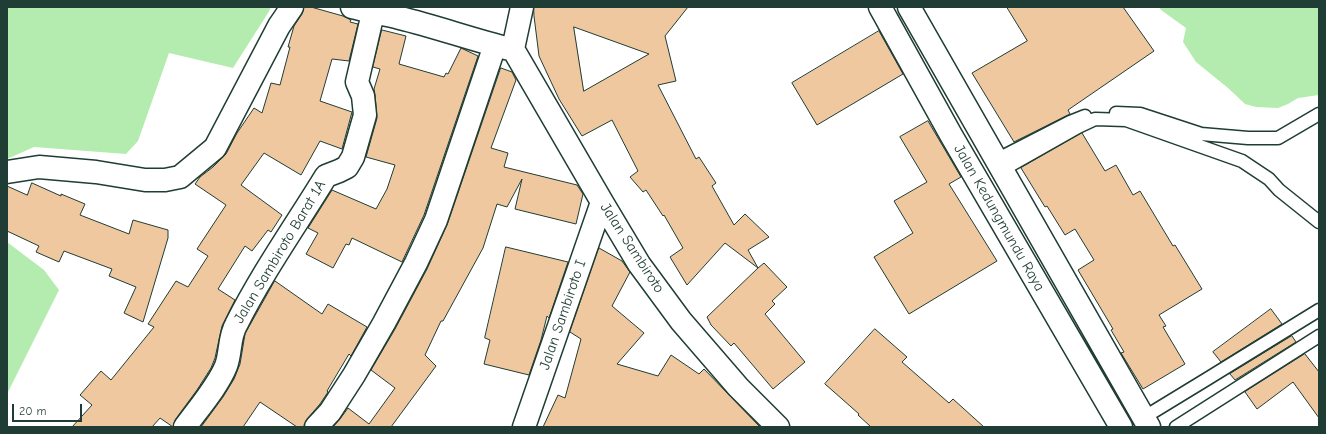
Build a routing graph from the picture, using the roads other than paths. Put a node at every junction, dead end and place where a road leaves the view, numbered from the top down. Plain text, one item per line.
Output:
1 (292, 7) edge
2 (352, 7) edge
3 (522, 7) edge
4 (880, 7) edge
5 (909, 7) edge
6 (373, 13) junction
7 (504, 47) junction
8 (1319, 114) edge
9 (999, 165) junction
10 (7, 172) edge
11 (602, 202) junction
12 (1319, 222) edge
13 (1319, 310) edge
14 (1319, 336) edge
15 (1146, 422) edge
16 (185, 427) edge
17 (316, 427) edge
18 (524, 427) edge
19 (778, 427) edge
20 (1121, 427) edge
21 (1176, 427) edge

1 - 10 street
2 - 6 street
3 - 7 street
4 - 20 street, Jalan Kedungmundu Raya
5 - 9 street, Jalan Kedungmundu Raya
6 - 7 street
6 - 16 street, Jalan Sambiroto Barat 1A
7 - 11 street, Jalan Sambiroto
7 - 17 street
8 - 9 lane
9 - 12 lane
9 - 15 street, Jalan Kedungmundu Raya
11 - 18 street, Jalan Sambiroto I
11 - 19 street, Jalan Sambiroto
13 - 15 lane
14 - 21 lane

